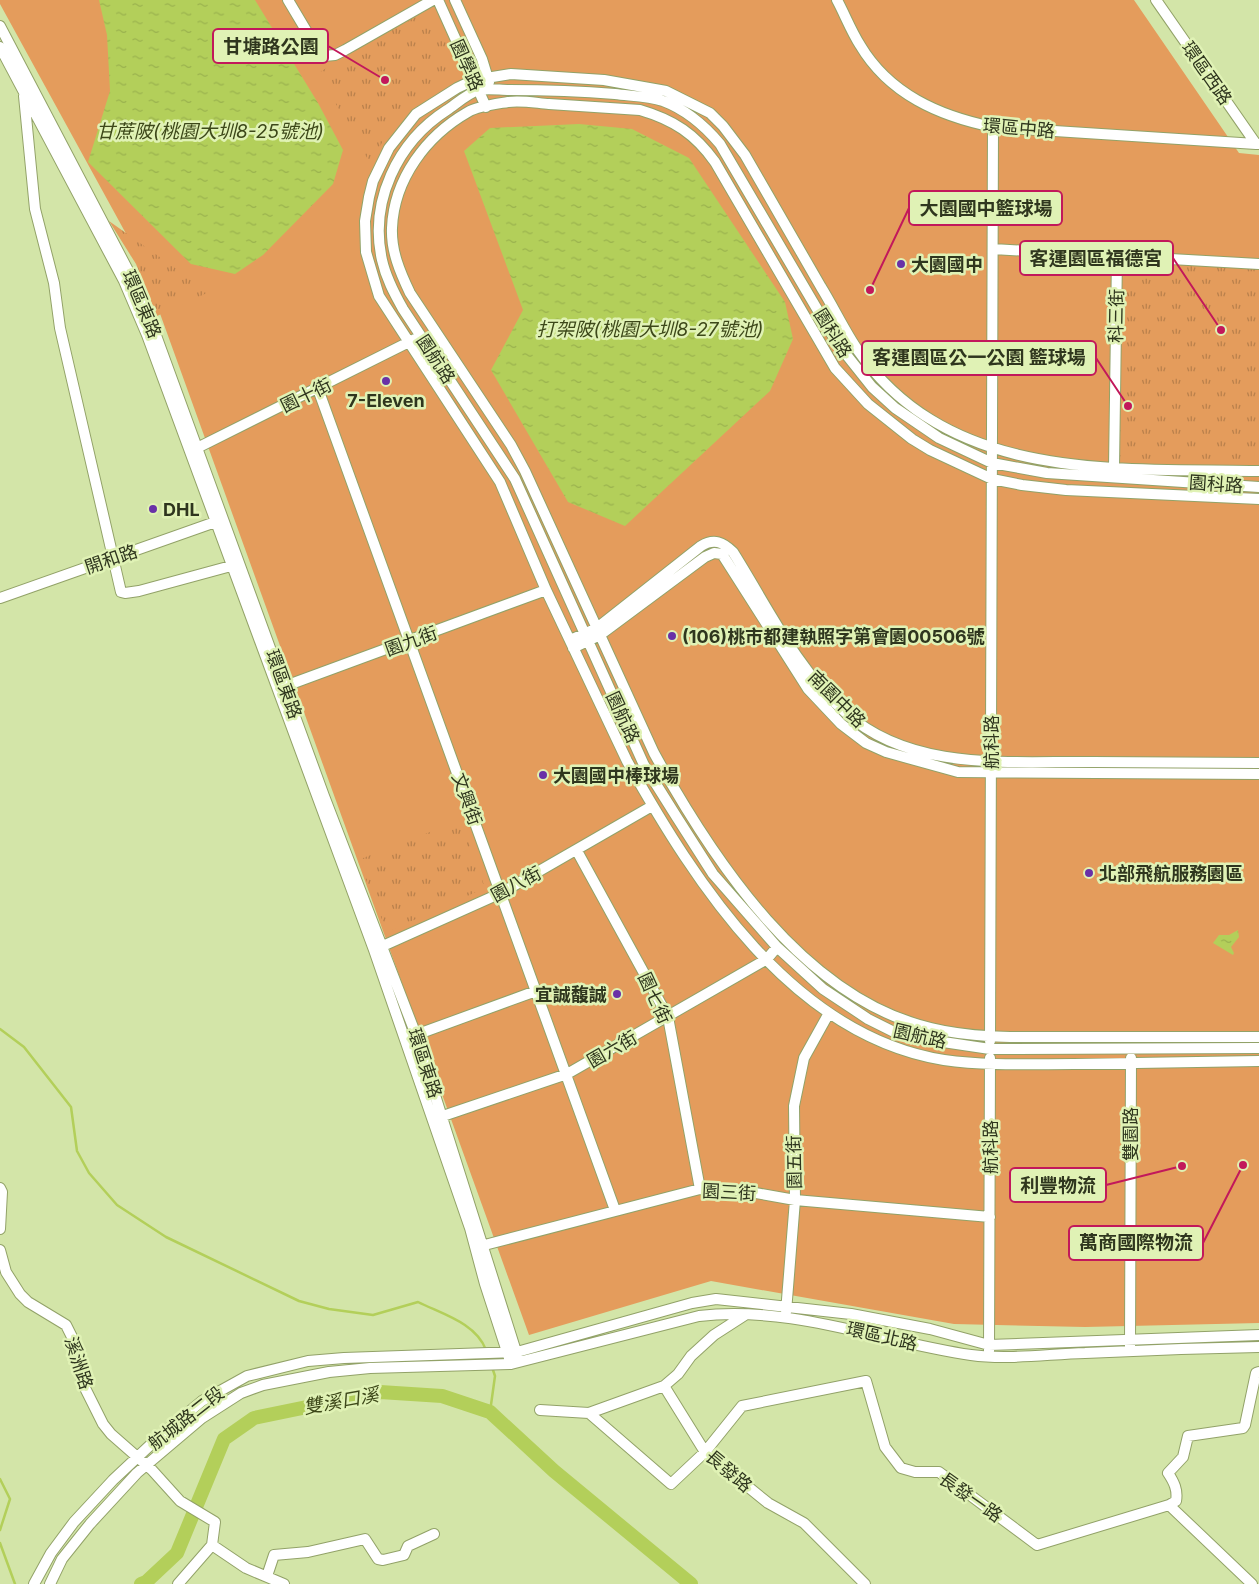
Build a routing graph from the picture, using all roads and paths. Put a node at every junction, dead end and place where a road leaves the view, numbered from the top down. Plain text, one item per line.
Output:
1 (288, 0) edge
2 (433, 0) edge
3 (438, 0) edge
4 (455, 0) edge
5 (837, 0) edge
6 (1156, 0) edge
7 (0, 26) edge
8 (0, 47) edge
9 (487, 78) junction
10 (477, 85) junction
11 (23, 90) junction
12 (491, 90) junction
13 (486, 107) junction
14 (993, 127) junction
15 (1258, 144) edge
16 (993, 249) junction
17 (1117, 256) junction
18 (1259, 264) edge
19 (420, 335) junction
20 (410, 343) junction
21 (318, 389) junction
22 (992, 449) junction
23 (194, 450) junction
24 (992, 462) junction
25 (1114, 466) junction
26 (1259, 471) edge
27 (992, 478) junction
28 (1259, 487) edge
29 (1259, 499) edge
30 (219, 521) junction
31 (113, 558) junction
32 (231, 566) junction
33 (546, 590) junction
34 (0, 598) edge
35 (598, 631) junction
36 (586, 638) junction
37 (409, 642) junction
38 (572, 644) junction
39 (280, 688) junction
40 (991, 761) junction
41 (1259, 763) edge
42 (991, 773) junction
43 (1259, 774) edge
44 (652, 806) junction
45 (576, 850) junction
46 (501, 893) junction
47 (777, 947) junction
48 (377, 948) junction
49 (767, 959) junction
50 (536, 990) junction
51 (829, 1013) junction
52 (668, 1017) junction
53 (416, 1035) junction
54 (990, 1036) junction
55 (1130, 1037) junction
56 (1259, 1037) edge
57 (404, 1040) junction
58 (1259, 1048) edge
59 (990, 1049) junction
60 (1131, 1050) junction
61 (1259, 1062) edge
62 (990, 1063) junction
63 (1130, 1063) junction
64 (567, 1074) junction
65 (442, 1116) junction
66 (432, 1121) junction
67 (0, 1188) edge
68 (700, 1189) junction
69 (795, 1200) junction
70 (616, 1210) junction
71 (990, 1217) junction
72 (0, 1229) edge
73 (479, 1246) junction
74 (0, 1250) edge
75 (785, 1305) junction
76 (745, 1315) junction
77 (786, 1318) junction
78 (1259, 1335) edge
79 (1129, 1339) junction
80 (989, 1345) junction
81 (1259, 1347) edge
82 (1130, 1351) junction
83 (989, 1356) junction
84 (513, 1357) junction
85 (1259, 1372) edge
86 (664, 1386) junction
87 (540, 1410) dead end
88 (589, 1413) junction
89 (704, 1452) junction
90 (138, 1456) junction
91 (147, 1465) junction
92 (1170, 1505) junction
93 (434, 1534) dead end
94 (212, 1545) junction
95 (267, 1576) junction
96 (35, 1583) edge
97 (50, 1584) edge
98 (178, 1584) edge
99 (284, 1584) edge
100 (865, 1584) edge
101 (1252, 1584) edge

1 - 2 street
3 - 10 street, 園學路
4 - 9 street, 園學路
5 - 14 street, 環區中路
6 - 15 street, 環區西路
7 - 23 street, 環區東路
8 - 11 street, 環區東路
9 - 10 street
9 - 12 street, 園學路
9 - 22 street
10 - 12 street, 園科路
10 - 13 street, 園學路
10 - 19 street, 園航路
10 - 20 street
11 - 23 street, 環區東路
11 - 31 street
12 - 13 street, 園學路
12 - 24 street, 園科路
13 - 27 street
13 - 35 street
14 - 15 street, 環區中路
14 - 16 street, 航科路
16 - 17 street
16 - 22 street, 航科路
17 - 18 street
17 - 25 street, 科三街
19 - 20 street, 園十街
19 - 36 street, 園航路
20 - 21 street, 園十街
20 - 33 street
21 - 23 street, 園十街
21 - 37 street, 文興街
22 - 24 street, 航科路
22 - 25 street
23 - 30 street, 環區東路
24 - 27 street, 航科路
24 - 28 street, 園科路
25 - 26 street
27 - 29 street
27 - 40 street, 航科路
30 - 31 street, 開和路
30 - 32 street, 環區東路
30 - 39 street, 環區東路
31 - 32 street
31 - 34 street, 開和路
32 - 39 street, 環區東路
33 - 37 street, 園九街
33 - 38 street
35 - 36 street, 南園中路
35 - 40 street, 南園中路
35 - 42 street, 南園中路
35 - 54 street
36 - 38 street, 南園中路
36 - 47 street, 園航路
37 - 39 street, 園九街
37 - 46 street, 文興街
38 - 44 street
39 - 48 street, 環區東路
40 - 41 street, 南園中路
40 - 42 street, 航科路
42 - 43 street, 南園中路
42 - 54 street, 航科路
44 - 45 street, 園八街
44 - 49 street
45 - 46 street, 園八街
45 - 52 street, 園七街
46 - 48 street, 園八街
46 - 50 street, 文興街
47 - 49 street, 園六街
47 - 59 street, 園航路
48 - 53 street, 環區東路
48 - 57 street, 環區東路
49 - 51 street
49 - 52 street, 園六街
50 - 53 street
50 - 64 street, 文興街
51 - 62 street
51 - 69 street, 園五街
52 - 64 street, 園六街
52 - 68 street, 園七街
53 - 57 street
53 - 65 street, 環區東路
54 - 55 street
54 - 59 street, 航科路
55 - 56 street
55 - 60 street, 雙園路
57 - 66 street, 環區東路
58 - 60 street, 園航路
59 - 60 street, 園航路
59 - 62 street, 航科路
60 - 63 street, 雙園路
61 - 63 street
62 - 63 street
62 - 71 street, 航科路
63 - 79 street, 雙園路
64 - 65 street, 園六街
64 - 70 street, 文興街
65 - 66 street, 園六街
65 - 73 street, 環區東路
66 - 73 street, 環區東路
67 - 72 street
68 - 69 street, 園三街
68 - 70 street, 園三街
69 - 71 street, 園三街
69 - 75 street, 園五街
70 - 73 street, 園三街
71 - 80 street, 航科路
73 - 84 street, 環區東路
74 - 90 street, 溪洲路
75 - 77 street, 園五街
75 - 80 street, 環區北路
75 - 84 street, 環區北路
76 - 77 street, 環區北路
76 - 84 street, 環區北路
76 - 86 street
77 - 83 street, 環區北路
78 - 79 street, 環區北路
79 - 80 street, 環區北路
79 - 82 street, 雙園路
80 - 83 street, 航科路
81 - 82 street, 環區北路
82 - 83 street, 環區北路
84 - 90 street, 航城路二段
84 - 91 street, 航城路二段
85 - 92 street
86 - 88 street
86 - 89 street, 長發路
87 - 88 street
88 - 89 street, 長發一路
89 - 92 street, 長發一路
89 - 100 street, 長發路
90 - 91 street, 溪洲路
90 - 96 street, 航城路二段
91 - 94 street, 溪洲路
91 - 97 street, 航城路二段
92 - 101 street
93 - 95 street
94 - 95 street
94 - 98 street
95 - 99 street

